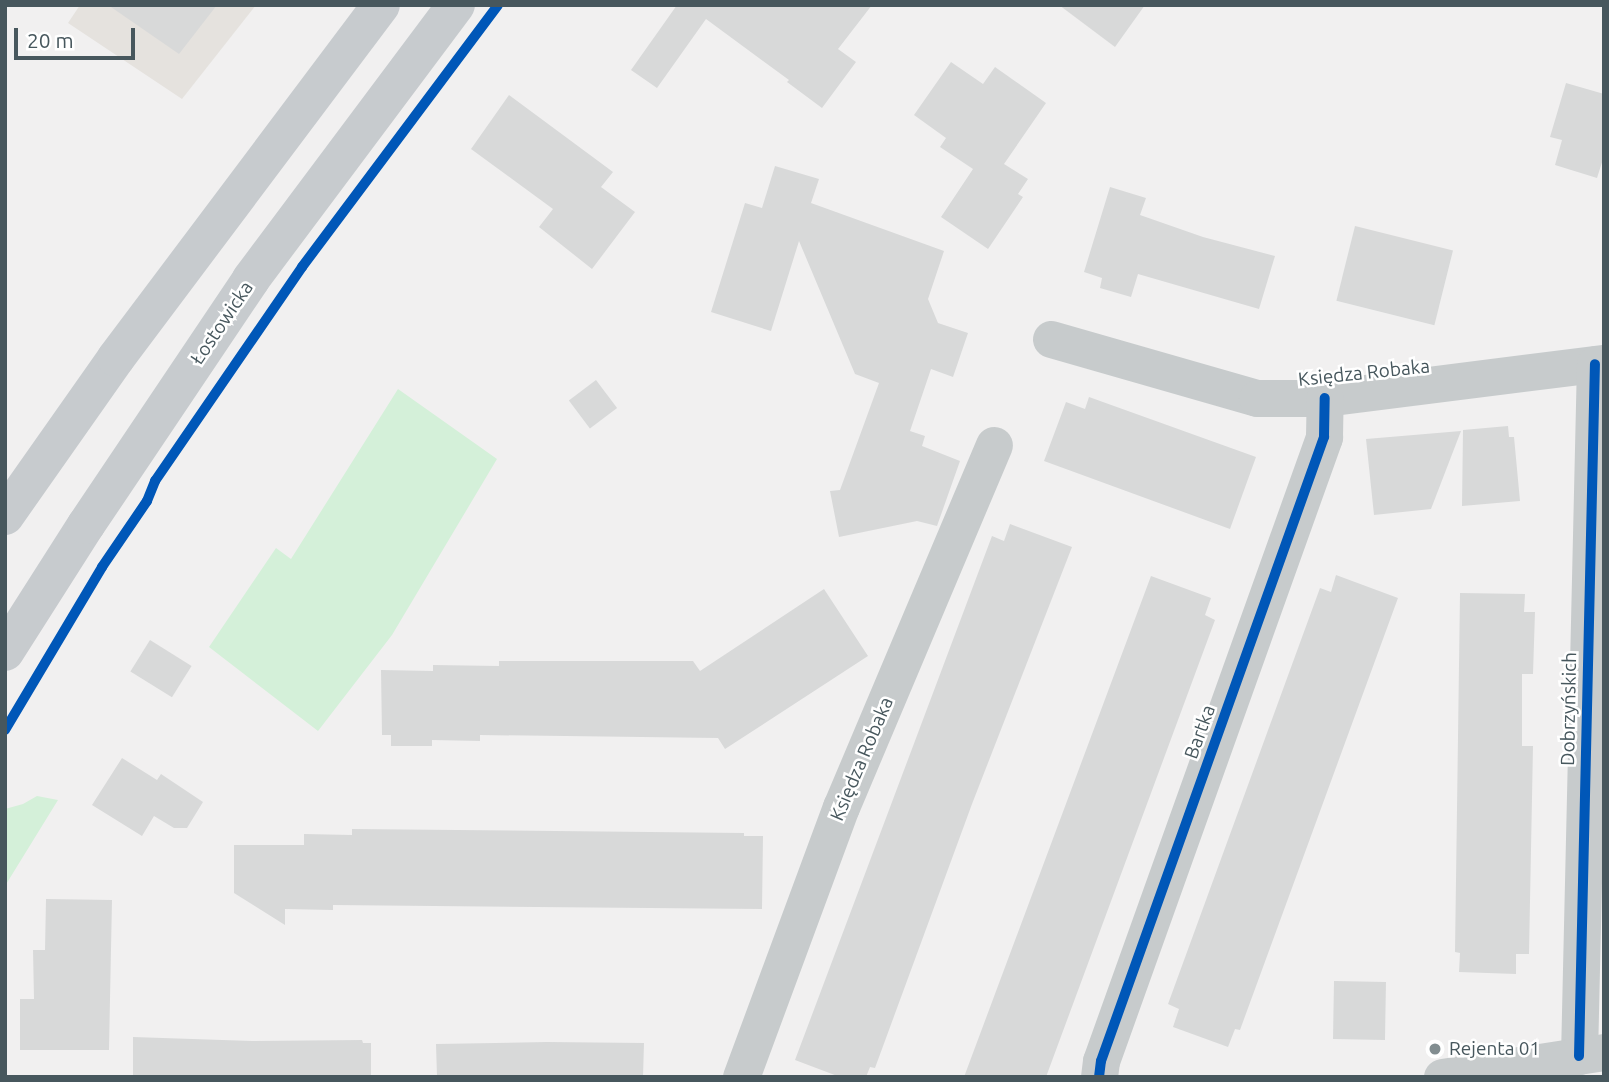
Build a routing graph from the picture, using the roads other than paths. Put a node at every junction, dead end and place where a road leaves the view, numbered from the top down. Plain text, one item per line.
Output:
1 (381, 5) edge
2 (456, 5) edge
3 (1051, 339) dead end
4 (1600, 363) edge
5 (1325, 398) junction
6 (994, 445) dead end
7 (5, 516) edge
8 (5, 652) edge
9 (1591, 1054) edge
10 (741, 1077) edge
11 (1099, 1077) edge
12 (1442, 1077) edge

1 - 7 main road
2 - 8 main road, Łostowicka
3 - 5 street, Księdza Robaka
4 - 5 street, Księdza Robaka
4 - 9 street, Dobrzyńskich
5 - 11 street, Bartka
6 - 10 street, Księdza Robaka
9 - 12 street

